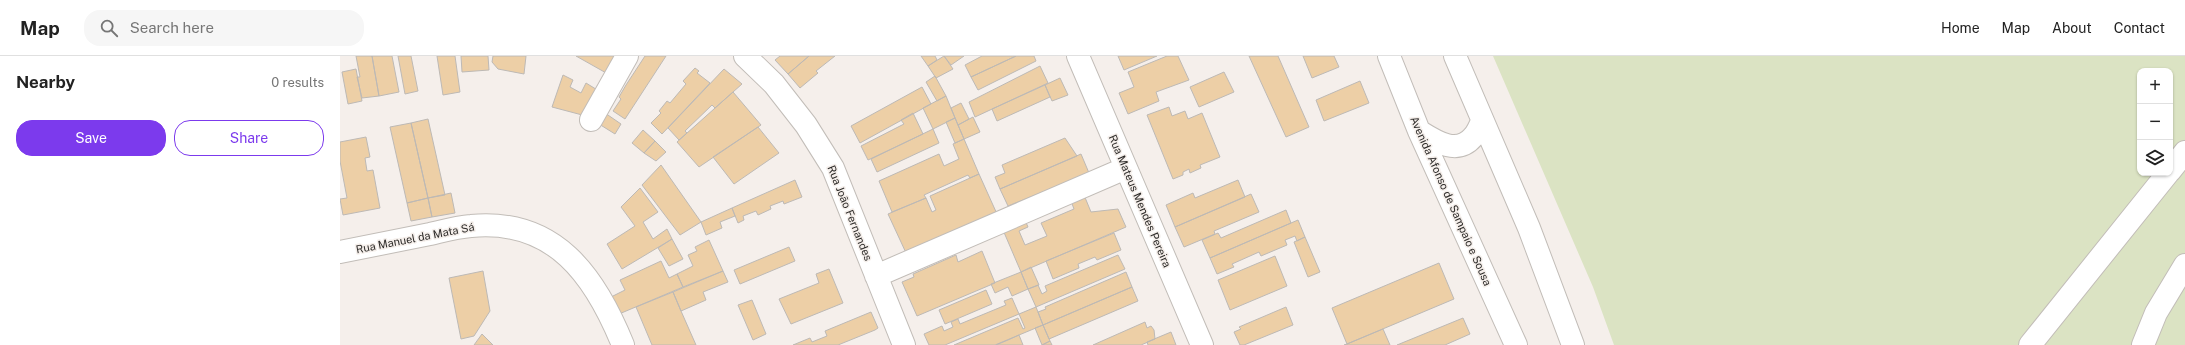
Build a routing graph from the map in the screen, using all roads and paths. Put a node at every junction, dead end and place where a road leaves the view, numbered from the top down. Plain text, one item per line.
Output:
1 (627, 56) edge
2 (745, 56) edge
3 (1078, 56) edge
4 (1389, 56) edge
5 (1455, 56) edge
6 (591, 120) dead end
7 (1482, 121) junction
8 (1419, 131) junction
9 (2185, 152) edge
10 (2173, 167) edge
11 (1126, 168) junction
12 (2166, 176) edge
13 (340, 252) edge
14 (2185, 265) edge
15 (876, 276) junction
16 (623, 345) edge
17 (904, 345) edge
18 (1202, 345) edge
19 (1516, 345) edge
20 (1573, 345) edge
21 (2030, 345) edge
22 (2143, 345) edge

1 - 6 street
2 - 15 street, Rua João Fernandes
3 - 11 street, Rua Mateus Mendes Pereira
4 - 8 street, Avenida Afonso de Sampaio e Sousa
5 - 7 street
7 - 8 street
7 - 20 street
8 - 19 street, Avenida Afonso de Sampaio e Sousa
9 - 10 street
11 - 15 street
11 - 18 street, Rua Mateus Mendes Pereira
12 - 21 street
13 - 16 street, Rua Manuel da Mata Sá
14 - 22 street
15 - 17 street, Rua João Fernandes

